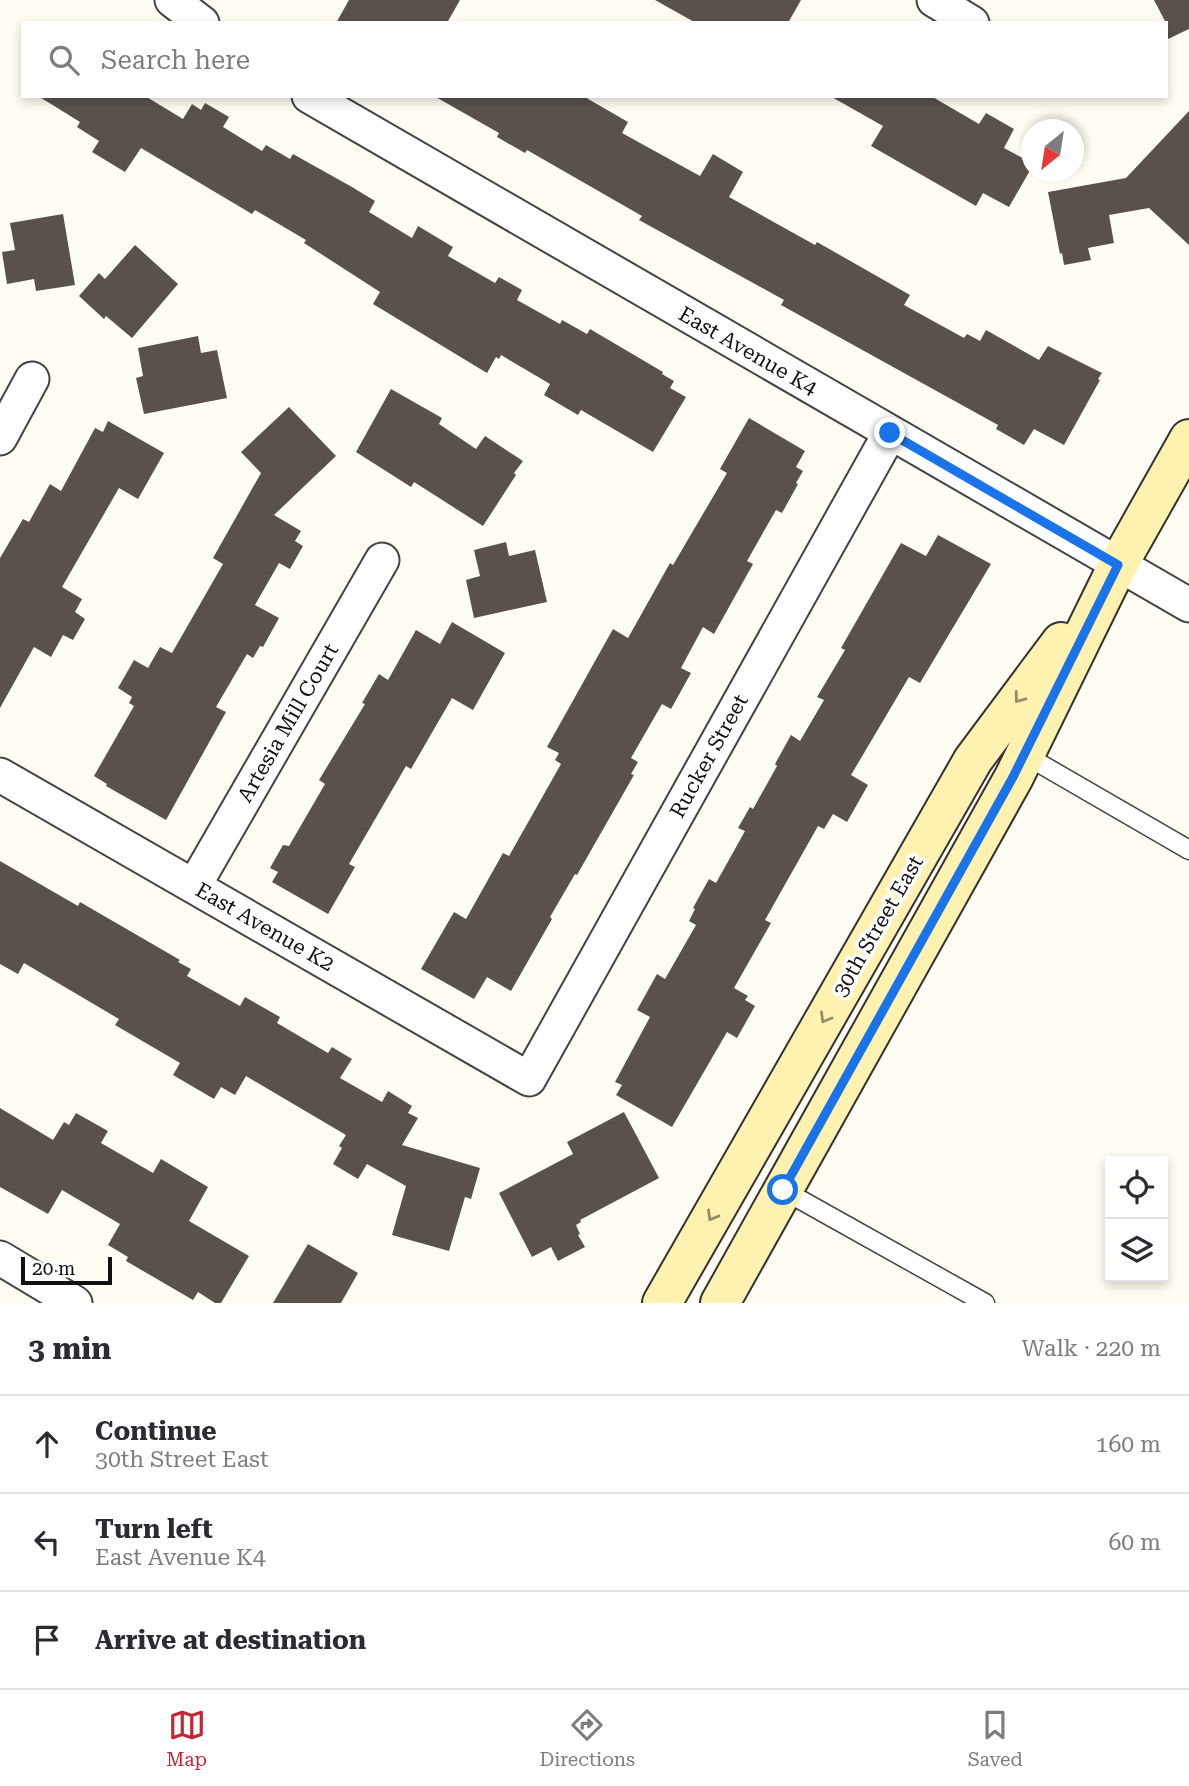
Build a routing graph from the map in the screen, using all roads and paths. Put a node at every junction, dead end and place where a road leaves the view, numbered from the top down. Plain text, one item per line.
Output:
1 (172, 0) edge
2 (934, 0) edge
3 (199, 21) edge
4 (969, 21) edge
5 (312, 98) edge
6 (33, 379) dead end
7 (890, 433) junction
8 (0, 438) edge
9 (1189, 439) edge
10 (382, 560) dead end
11 (1118, 565) junction
12 (1189, 605) edge
13 (1025, 755) junction
14 (0, 775) edge
15 (1189, 850) edge
16 (194, 886) junction
17 (529, 1079) joint
18 (783, 1190) junction
19 (0, 1258) edge
20 (75, 1303) edge
21 (662, 1303) edge
22 (720, 1303) edge
23 (985, 1303) edge

1 - 3 street
2 - 4 street
5 - 7 street, East Avenue K4
6 - 8 street
7 - 11 street, East Avenue K4
7 - 17 street, Rucker Street
9 - 11 main road, 30th Street East
10 - 16 street, Artesia Mill Court
11 - 12 street, East Avenue K4
11 - 13 main road, 30th Street East
11 -> 21 main road, 30th Street East
13 - 15 lane
13 - 18 main road, 30th Street East
14 - 16 street, East Avenue K2
16 - 17 street, East Avenue K2
18 - 22 main road, 30th Street East
18 - 23 lane
19 - 20 street

